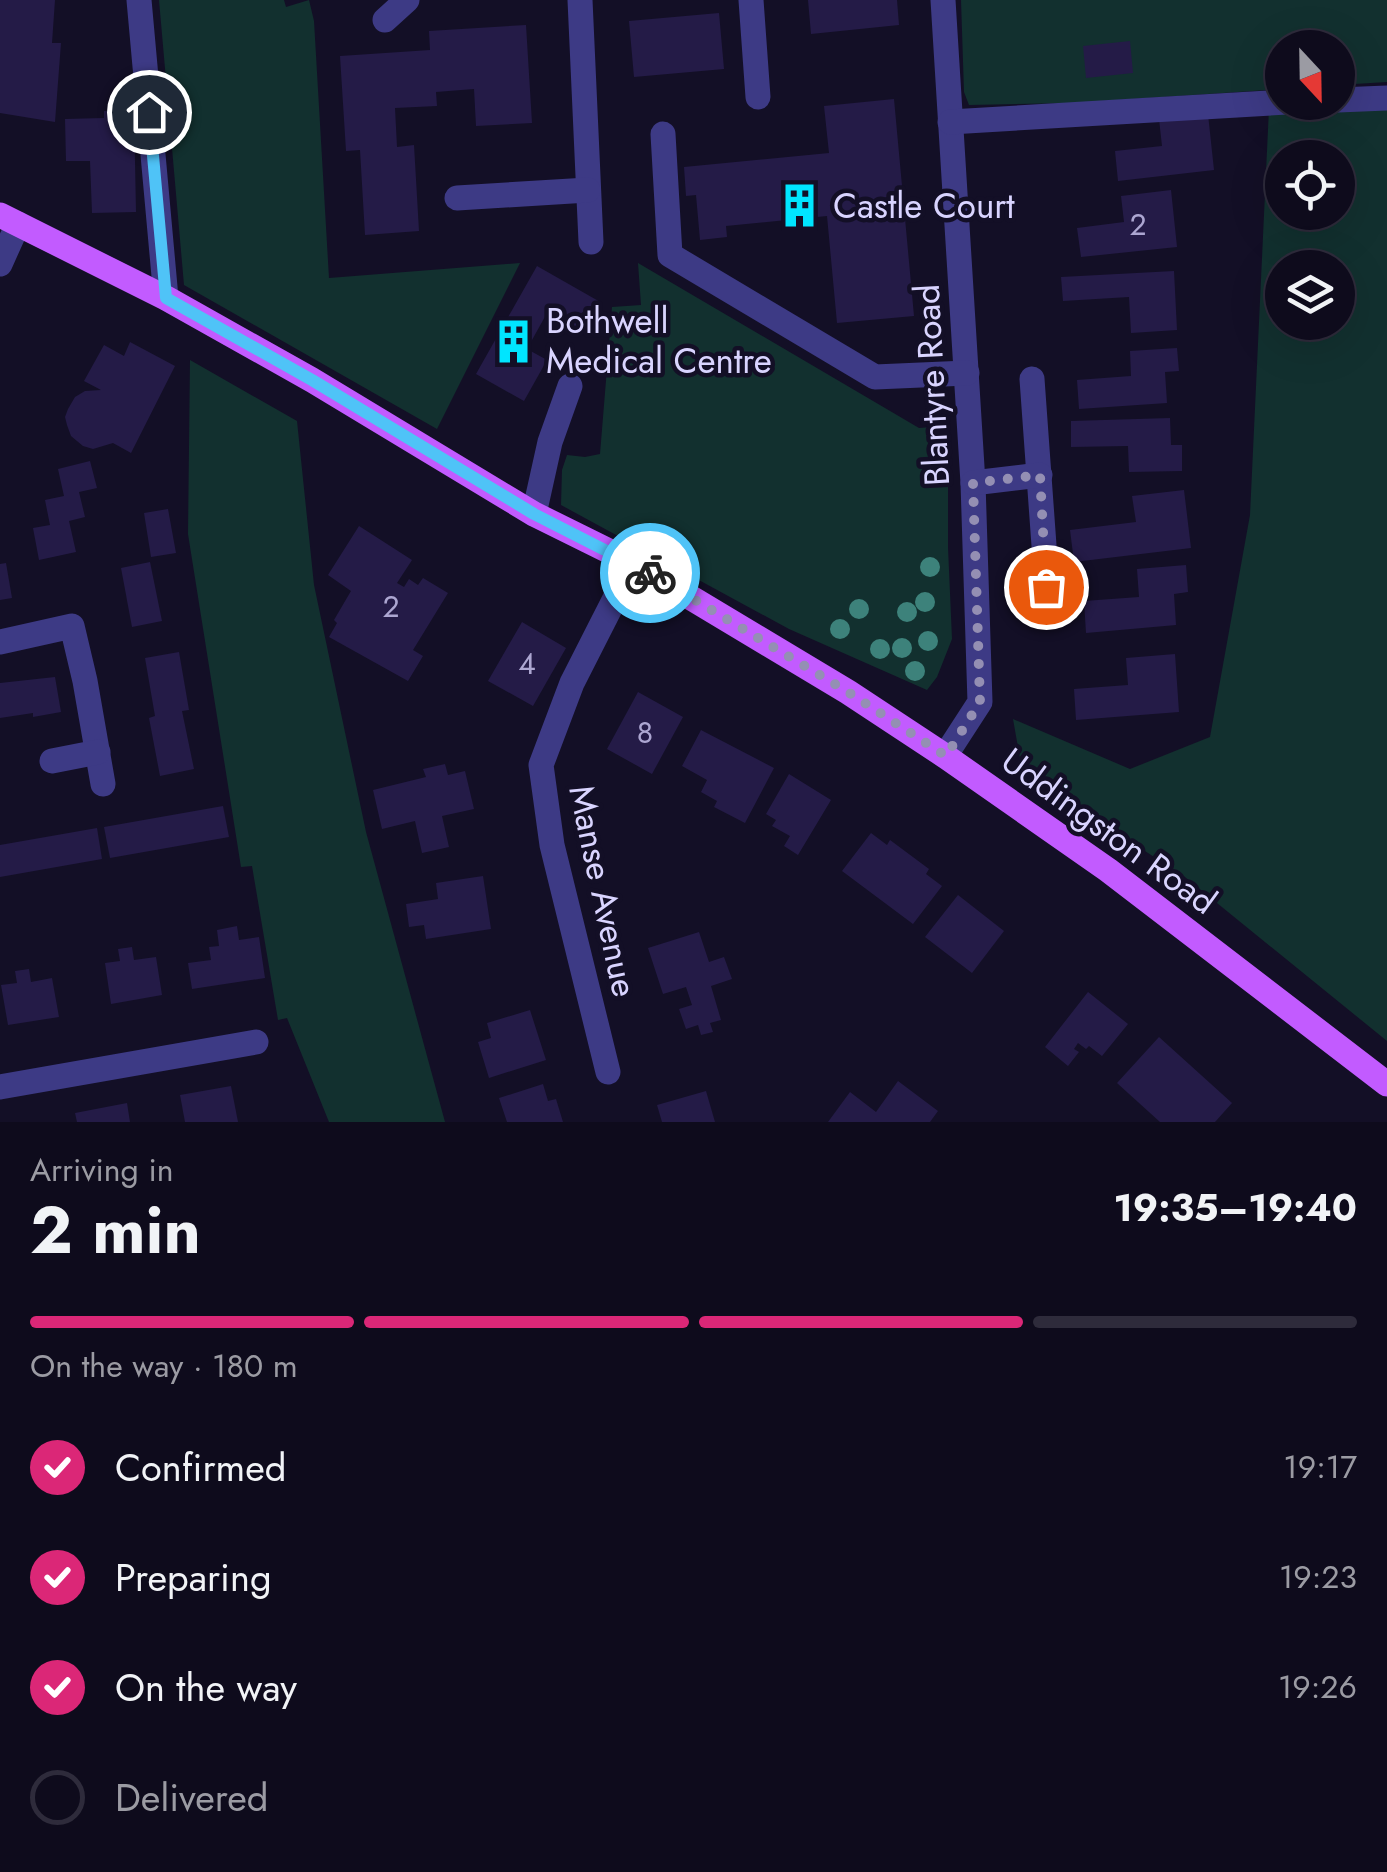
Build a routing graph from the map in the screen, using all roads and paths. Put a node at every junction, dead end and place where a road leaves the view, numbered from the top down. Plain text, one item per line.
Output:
1 (139, 0) edge
2 (407, 0) edge
3 (580, 0) edge
4 (751, 0) edge
5 (943, 0) edge
6 (385, 20) dead end
7 (758, 97) dead end
8 (1387, 98) edge
9 (1355, 99) edge
10 (1265, 103) edge
11 (950, 122) junction
12 (664, 134) dead end
13 (588, 190) junction
14 (456, 198) dead end
15 (9, 219) edge
16 (592, 242) dead end
17 (0, 264) edge
18 (166, 298) junction
19 (967, 374) junction
20 (1032, 379) dead end
21 (570, 386) dead end
22 (1040, 475) junction
23 (973, 483) junction
24 (534, 514) junction
25 (633, 563) junction
26 (1046, 587) dead end
27 (0, 642) edge
28 (98, 752) junction
29 (946, 756) junction
30 (52, 760) dead end
31 (104, 784) dead end
32 (256, 1042) dead end
33 (608, 1072) dead end
34 (1387, 1084) edge
35 (0, 1087) edge

1 - 18 street
2 - 6 street
3 - 13 street
4 - 7 street
5 - 11 street, Blantyre Road
8 - 9 street
10 - 11 street
11 - 19 street, Blantyre Road
12 - 19 street
13 - 14 street
13 - 16 street
15 - 17 street
15 - 18 main road, Uddingston Road
18 - 24 main road, Uddingston Road
19 - 23 street, Blantyre Road
20 - 22 street
21 - 24 street
22 - 23 street
22 - 26 street
23 - 29 street, Blantyre Road
24 - 25 main road, Uddingston Road
25 - 29 main road, Uddingston Road
25 - 33 street, Manse Avenue
27 - 28 street
28 - 30 street
28 - 31 street
29 - 34 main road, Uddingston Road
32 - 35 street

